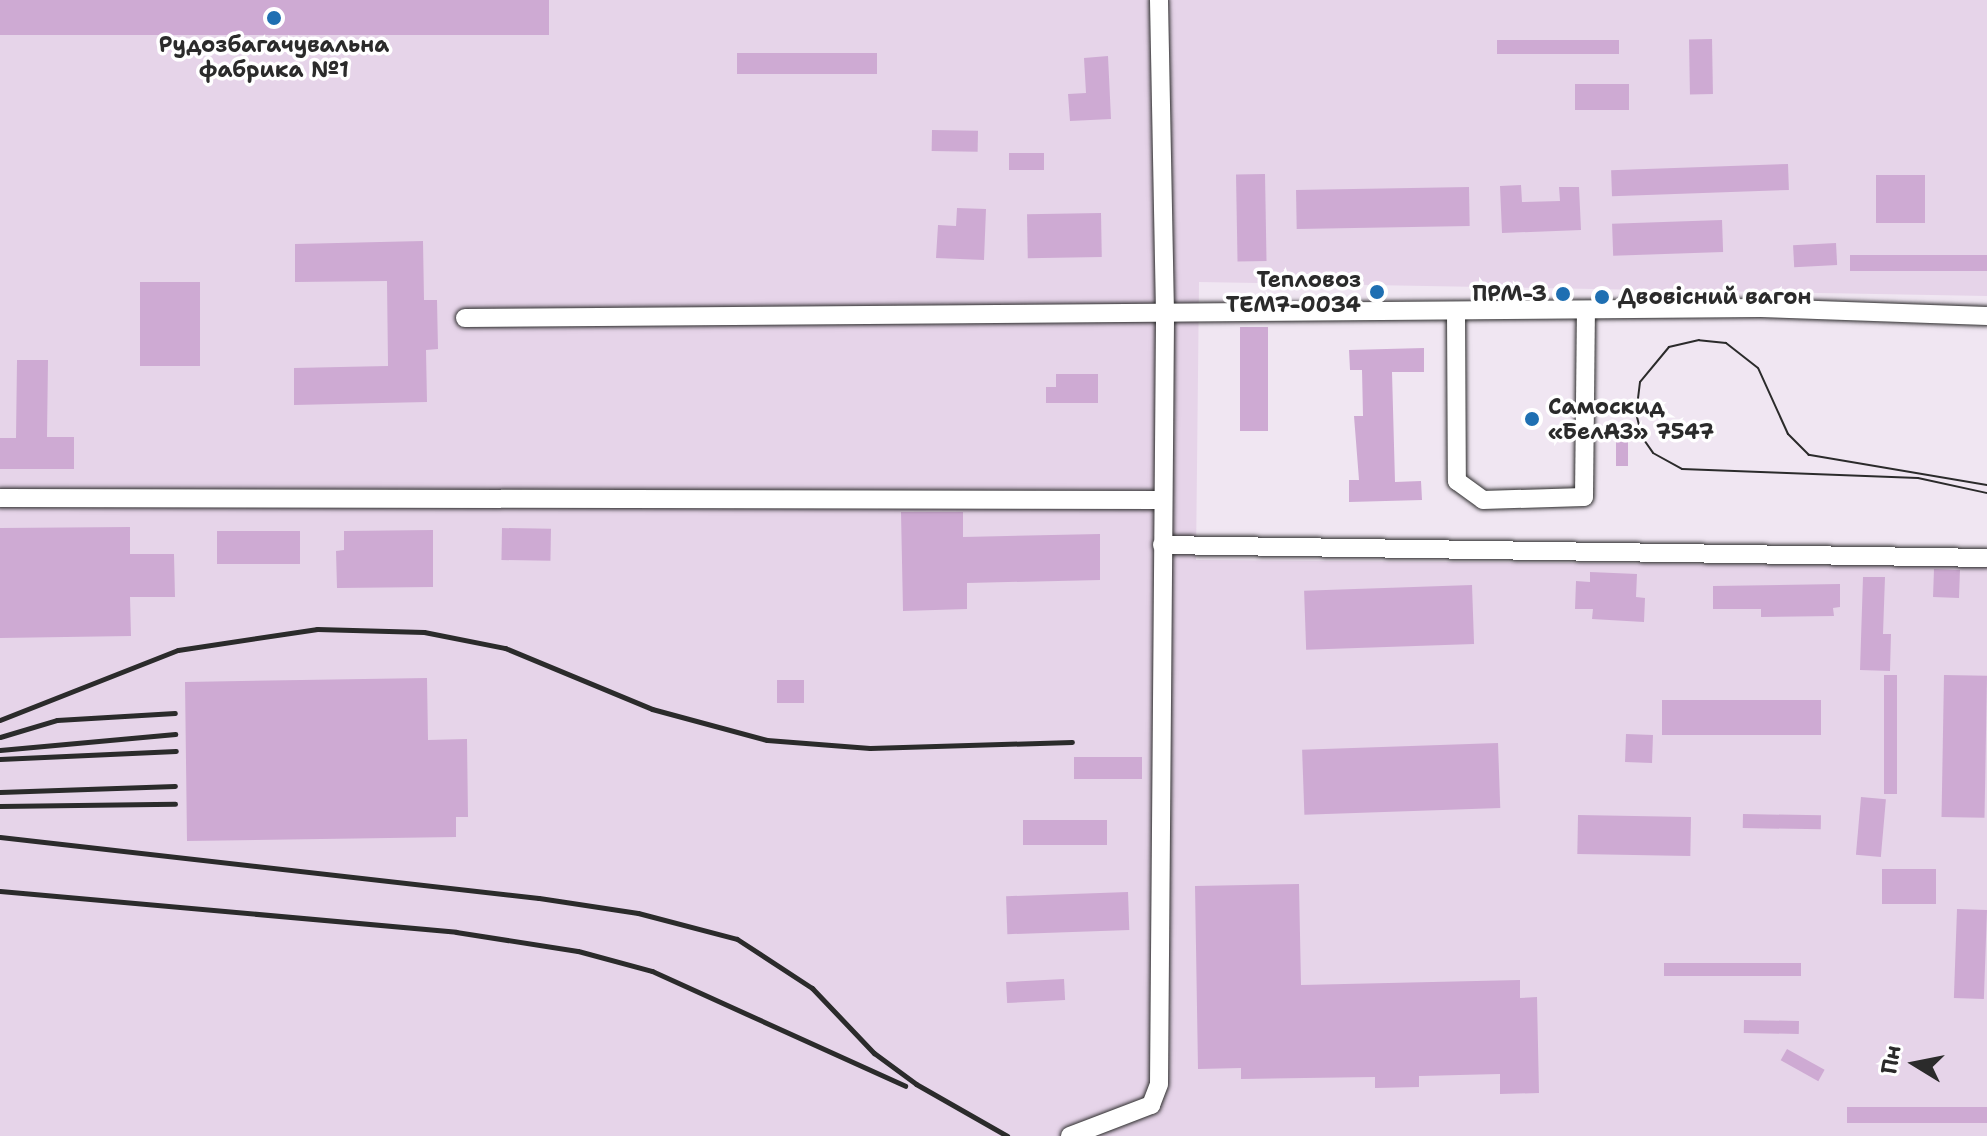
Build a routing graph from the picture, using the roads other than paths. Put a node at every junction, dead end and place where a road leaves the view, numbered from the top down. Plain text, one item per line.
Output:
1 (1159, 0) edge
2 (1586, 311) junction
3 (1456, 312) junction
4 (1165, 313) junction
5 (1987, 316) edge
6 (465, 318) dead end
7 (0, 498) edge
8 (1163, 500) junction
9 (1162, 545) junction
10 (1987, 558) edge
11 (1070, 1136) edge

1 - 4 lane
2 - 3 lane
2 - 3 lane
2 - 5 lane
3 - 4 lane
4 - 6 lane
4 - 8 lane
7 - 8 lane
8 - 9 lane
9 - 10 lane
9 - 11 lane

